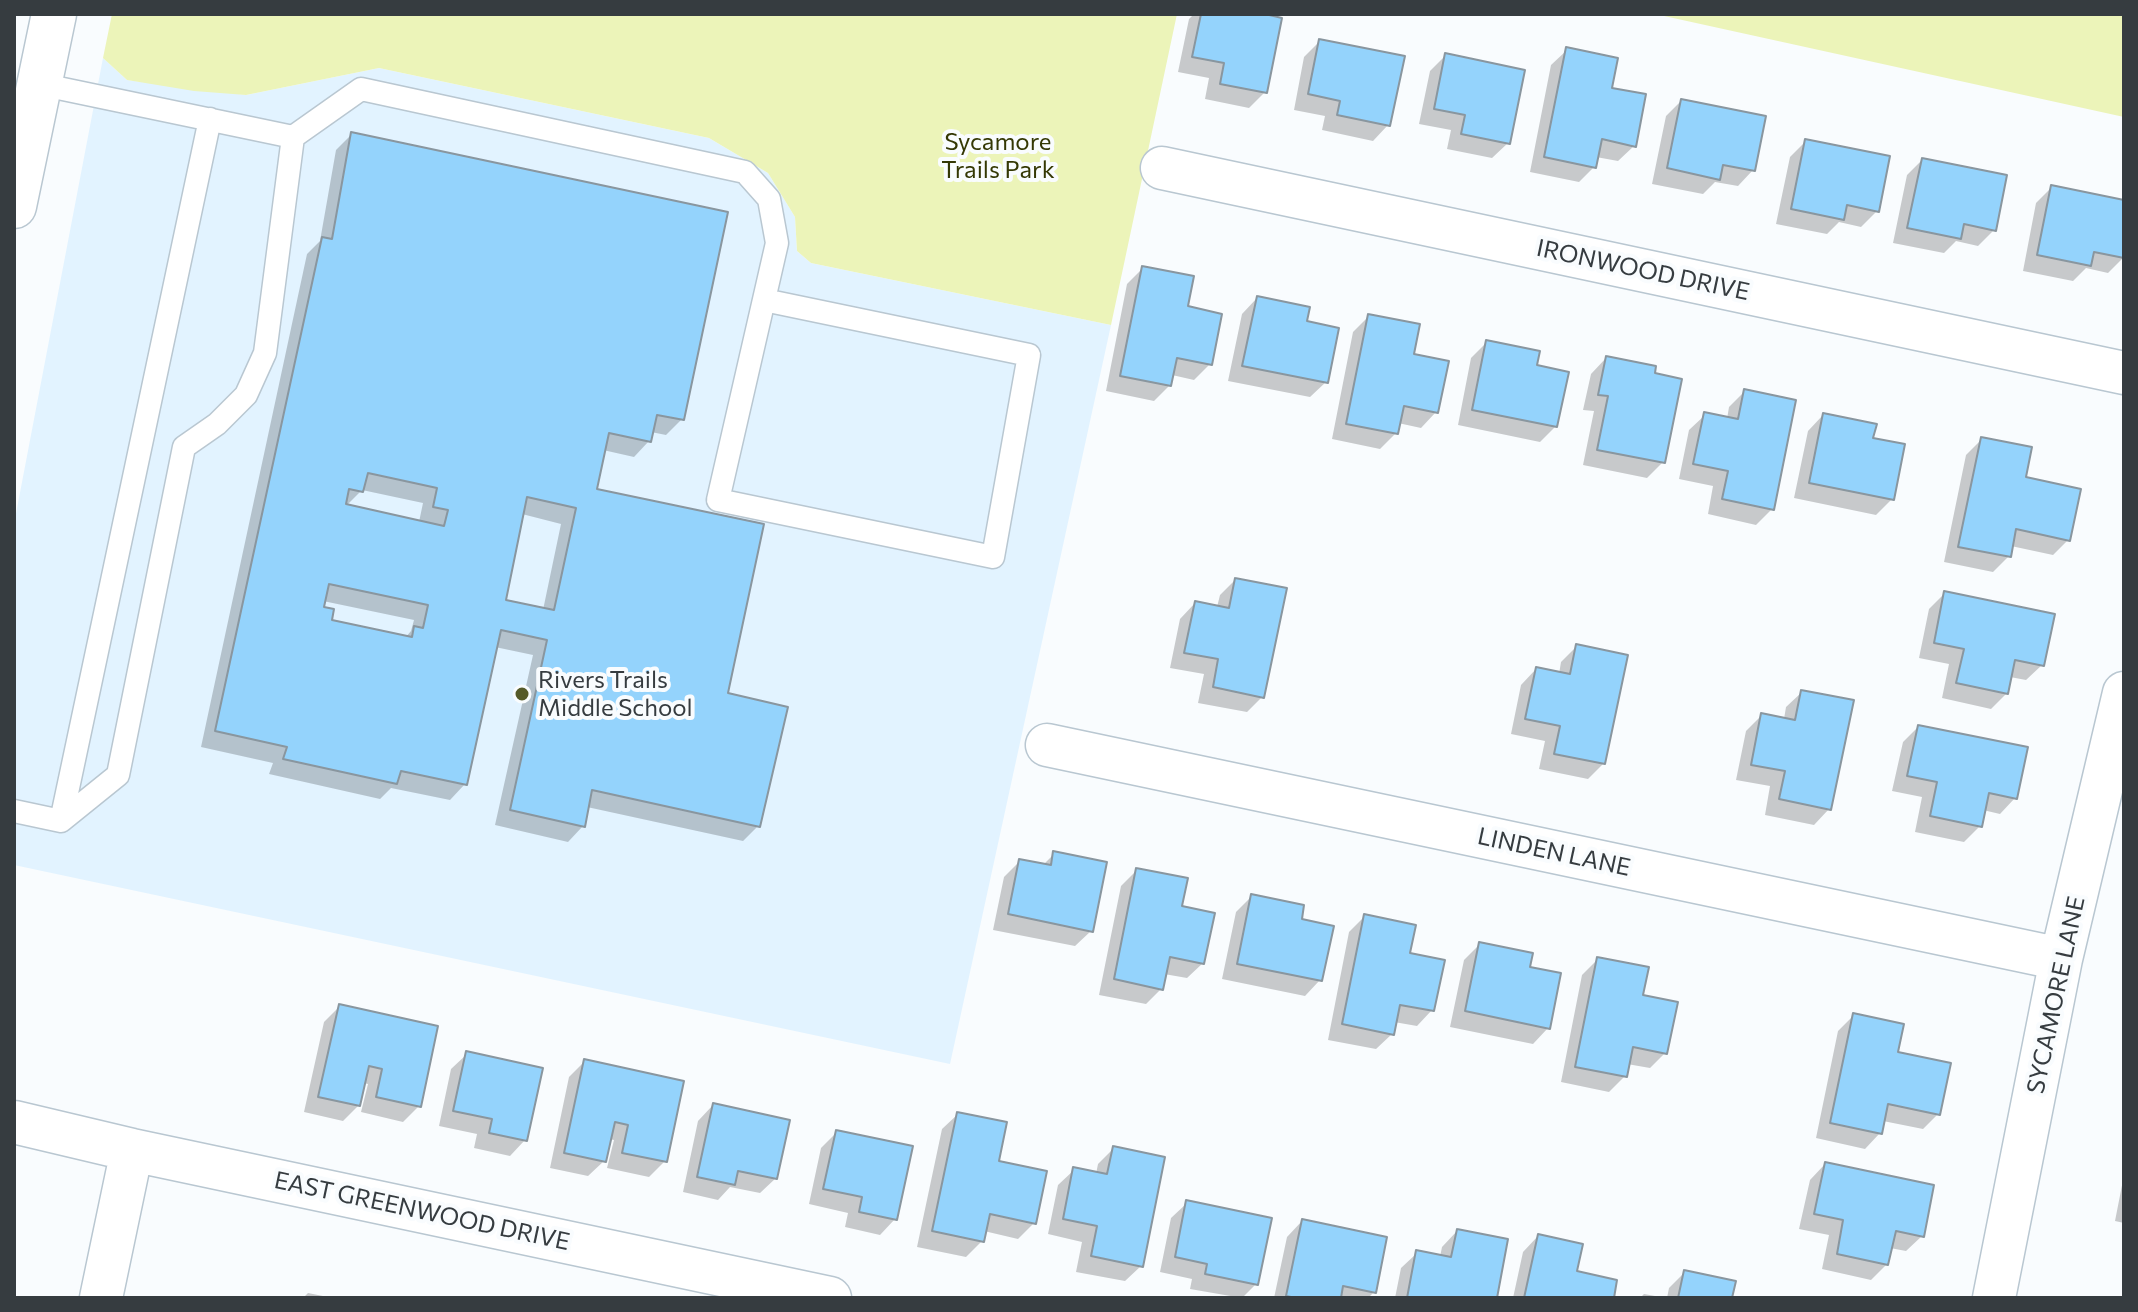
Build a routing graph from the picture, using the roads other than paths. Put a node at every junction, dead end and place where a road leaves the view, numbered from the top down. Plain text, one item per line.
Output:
1 (54, 14) edge
2 (39, 84) junction
3 (210, 119) junction
4 (293, 137) junction
5 (1162, 168) dead end
6 (14, 206) edge
7 (764, 300) junction
8 (2124, 373) edge
9 (2124, 693) edge
10 (1047, 745) dead end
11 (14, 811) edge
12 (61, 821) junction
13 (2061, 959) junction
14 (14, 1122) edge
15 (132, 1150) junction
16 (101, 1298) edge
17 (830, 1298) edge
18 (1994, 1298) edge

1 - 2 main road
2 - 3 lane
2 - 6 main road
3 - 4 lane
3 - 12 lane
4 - 7 lane
4 - 12 lane
5 - 8 street, IRONWOOD DRIVE
7 - 7 lane
9 - 13 street, SYCAMORE LANE
10 - 13 street, LINDEN LANE
11 - 12 lane
13 - 18 street, SYCAMORE LANE
14 - 15 street, EAST GREENWOOD DRIVE
15 - 16 street
15 - 17 street, EAST GREENWOOD DRIVE

